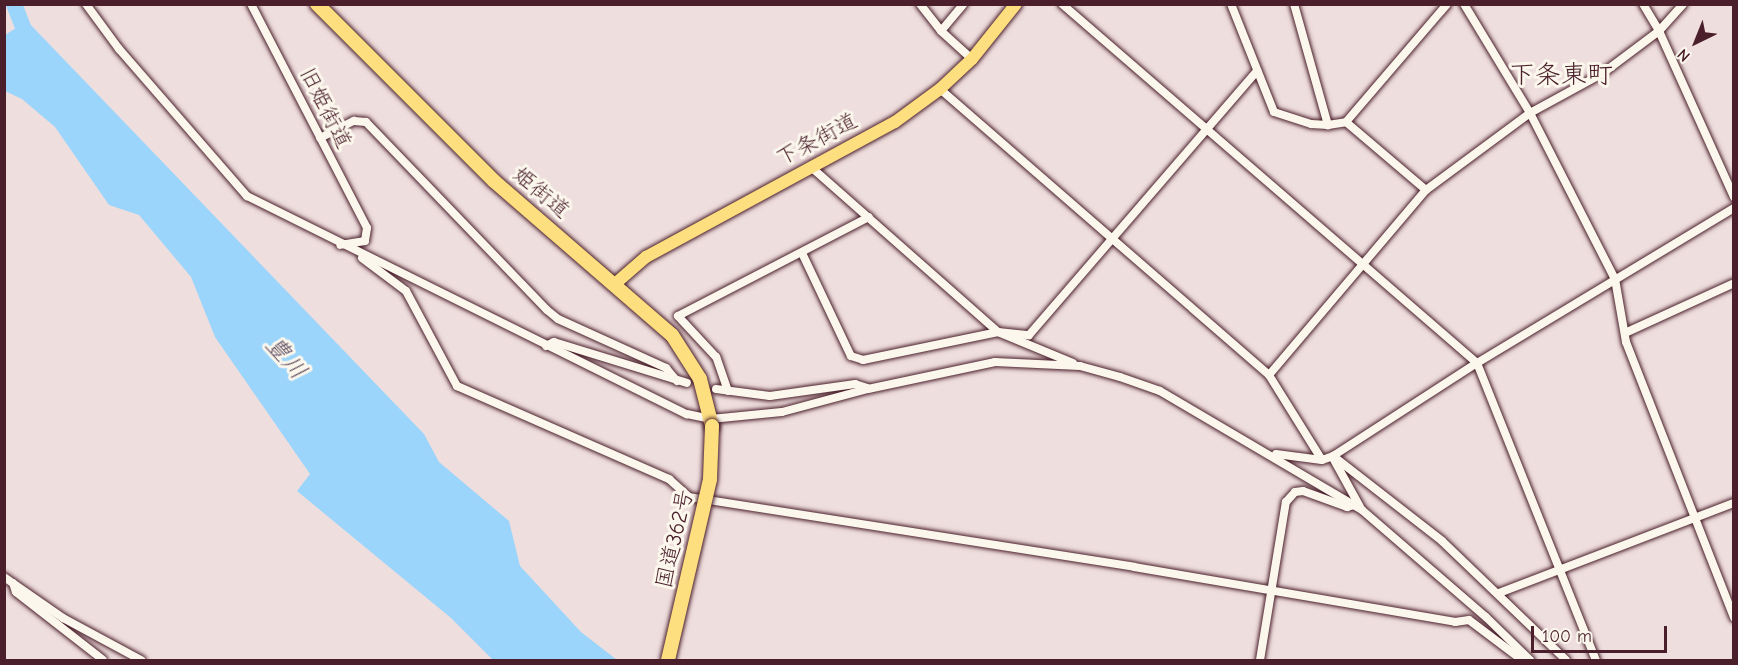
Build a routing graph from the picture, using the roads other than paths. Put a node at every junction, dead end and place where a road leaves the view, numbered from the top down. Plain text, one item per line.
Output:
1 (86, 4) edge
2 (251, 4) edge
3 (316, 4) edge
4 (920, 4) edge
5 (964, 4) edge
6 (1016, 4) edge
7 (1062, 4) edge
8 (1231, 4) edge
9 (1294, 4) edge
10 (1447, 4) edge
11 (1464, 4) edge
12 (1643, 4) edge
13 (1683, 4) edge
14 (941, 31) junction
15 (1659, 31) junction
16 (972, 59) junction
17 (1257, 71) junction
18 (940, 89) junction
19 (1530, 114) junction
20 (1346, 122) junction
21 (1328, 125) junction
22 (1205, 129) junction
23 (320, 138) junction
24 (811, 167) junction
25 (1426, 190) junction
26 (1734, 197) edge
27 (1734, 208) edge
28 (869, 217) junction
29 (1113, 237) junction
30 (340, 244) junction
31 (802, 253) junction
32 (359, 254) junction
33 (1362, 264) junction
34 (1615, 279) junction
35 (616, 283) junction
36 (1734, 283) edge
37 (998, 333) junction
38 (1625, 333) junction
39 (546, 346) junction
40 (1477, 363) junction
41 (1080, 366) junction
42 (1269, 375) junction
43 (676, 381) junction
44 (687, 383) dead end
45 (868, 388) junction
46 (717, 389) dead end
47 (728, 392) junction
48 (712, 422) junction
49 (1269, 453) junction
50 (1332, 456) junction
51 (1322, 460) junction
52 (1734, 503) edge
53 (1354, 505) junction
54 (1362, 510) junction
55 (1694, 518) junction
56 (1561, 568) junction
57 (4, 576) edge
58 (14, 583) junction
59 (1271, 589) junction
60 (1499, 593) junction
61 (1734, 618) edge
62 (103, 660) edge
63 (141, 660) edge
64 (668, 660) edge
65 (1260, 660) edge
66 (1522, 660) edge
67 (1530, 660) edge
68 (1566, 660) edge
69 (1596, 660) edge

1 - 30 street
2 - 23 street, 旧姫街道
3 - 35 highway, 姫街道
4 - 14 street
5 - 14 street
6 - 16 main road, 下条街道
7 - 22 street
8 - 17 street
9 - 21 street
10 - 20 street
11 - 19 street
12 - 15 street
13 - 15 street
14 - 16 street
15 - 19 street
15 - 26 street
16 - 18 main road, 下条街道
17 - 21 street
17 - 22 street
18 - 24 main road, 下条街道
18 - 29 street
19 - 25 street
19 - 34 street
20 - 21 street
20 - 25 street
22 - 29 street
22 - 33 street
23 - 30 street, 旧姫街道
23 - 43 street
24 - 28 street
24 - 35 main road, 下条街道
25 - 33 street
27 - 34 street
28 - 31 street
28 - 37 street
29 - 37 street
29 - 42 street
30 - 32 street
31 - 37 street
31 - 47 street
32 - 39 street
32 - 59 street
33 - 40 street
33 - 42 street
34 - 38 street
34 - 40 street
35 - 48 highway, 姫街道
36 - 38 street
37 - 41 street
38 - 55 street
39 - 43 street
39 - 48 street
40 - 50 street
40 - 56 street
41 - 45 street
41 - 49 street
42 - 51 street
43 - 44 street
45 - 47 street
45 - 48 street
46 - 47 street
48 - 64 highway, 国道362号, bridge
49 - 51 street
49 - 53 street
50 - 51 street
50 - 54 street
50 - 60 street
52 - 55 street
53 - 54 street
53 - 59 street
54 - 67 street
55 - 56 street
55 - 61 street
56 - 60 street
56 - 69 street
57 - 58 street
58 - 62 street
58 - 63 street
59 - 65 street
59 - 66 street
60 - 68 street

